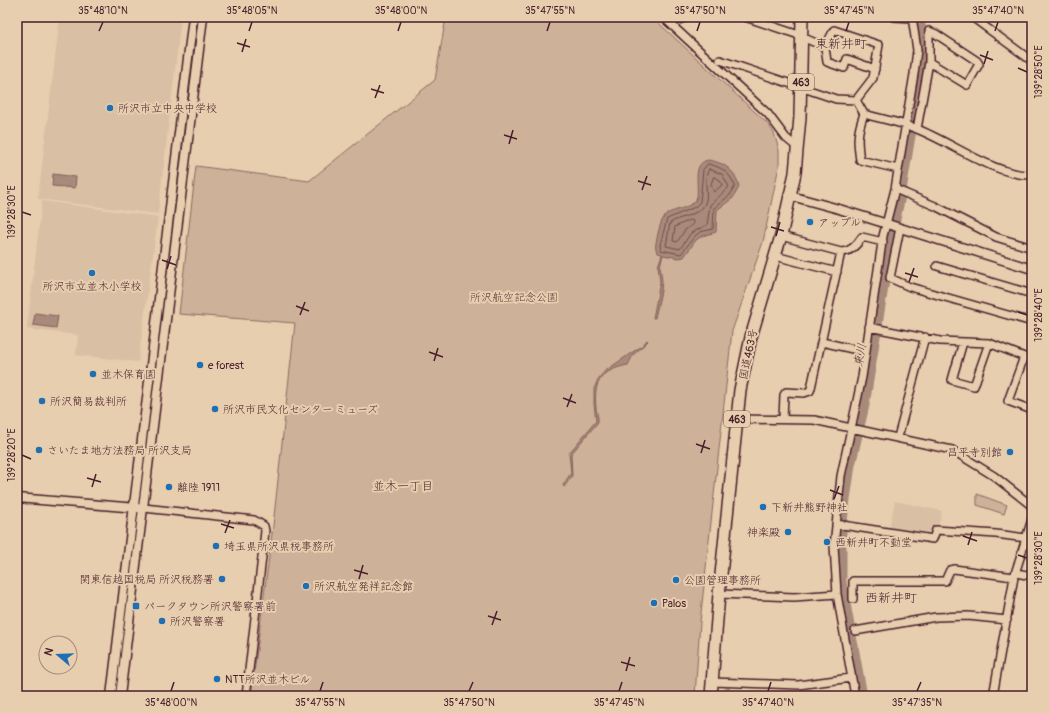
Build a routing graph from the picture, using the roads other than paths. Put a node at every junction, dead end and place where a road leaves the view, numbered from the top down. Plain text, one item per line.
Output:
1 (193, 17) edge
2 (203, 17) edge
3 (663, 17) edge
4 (687, 17) edge
5 (745, 17) edge
6 (802, 17) edge
7 (894, 17) edge
8 (972, 17) edge
9 (912, 18) edge
10 (670, 23) junction
11 (802, 37) junction
12 (825, 47) junction
13 (720, 60) dead end
14 (1032, 61) edge
15 (929, 62) junction
16 (875, 69) junction
17 (800, 88) junction
18 (856, 100) junction
19 (864, 114) junction
20 (911, 127) junction
21 (798, 148) junction
22 (898, 169) junction
23 (1032, 175) edge
24 (899, 190) junction
25 (791, 196) junction
26 (893, 226) junction
27 (781, 236) junction
28 (883, 242) junction
29 (1032, 248) edge
30 (841, 252) junction
31 (775, 256) junction
32 (937, 266) dead end
33 (1032, 269) edge
34 (837, 272) junction
35 (1032, 294) edge
36 (1032, 322) edge
37 (871, 327) junction
38 (924, 338) junction
39 (822, 342) junction
40 (963, 342) junction
41 (988, 343) junction
42 (866, 352) junction
43 (1024, 357) junction
44 (1032, 360) edge
45 (1032, 410) edge
46 (737, 419) junction
47 (783, 419) junction
48 (856, 428) junction
49 (898, 437) junction
50 (17, 498) edge
51 (1032, 506) edge
52 (133, 508) junction
53 (144, 508) junction
54 (1032, 519) edge
55 (837, 524) junction
56 (1026, 538) junction
57 (1015, 575) junction
58 (1032, 576) edge
59 (719, 594) junction
60 (837, 594) junction
61 (853, 599) dead end
62 (1007, 620) junction
63 (855, 631) dead end
64 (851, 678) junction
65 (712, 682) junction
66 (111, 696) edge
67 (120, 696) edge
68 (246, 696) edge
69 (711, 696) edge
70 (855, 696) edge
71 (993, 696) edge

1 - 52 street
2 - 53 street
3 - 10 street
4 - 10 street
5 - 11 street
6 - 11 highway, 国道463号 / 463
7 - 9 street
8 - 14 street
9 - 20 street
10 - 21 street
11 - 12 street
11 - 17 highway, 国道463号 / 463
12 - 16 street
12 - 16 street
13 - 17 street
15 - 15 street
15 - 20 street
16 - 18 street
17 - 18 street
17 - 21 highway, 国道463号 / 463
18 - 19 street
19 - 20 street
19 - 22 street
20 - 22 street
20 - 23 street
21 - 25 highway, 国道463号 / 463
22 - 24 street
24 - 26 street
24 - 29 street
25 - 26 street
25 - 27 highway, 国道463号 / 463
26 - 28 street
26 - 33 street
26 - 36 street
27 - 30 street
27 - 31 highway, 国道463号 / 463
28 - 30 street
28 - 37 street
30 - 34 street
31 - 34 street
31 - 46 highway, 国道463号 / 463
32 - 35 street
34 - 39 street
37 - 38 street
37 - 42 street
38 - 40 street
38 - 49 street
39 - 42 street
39 - 47 street
40 - 41 street
40 - 41 street
41 - 43 street
42 - 48 street
43 - 44 street
43 - 45 street
46 - 47 street
46 - 59 highway, 国道463号 / 463
47 - 48 street
48 - 49 street
48 - 55 street
49 - 51 street
50 - 52 street
52 - 53 street
52 - 66 street
53 - 67 street
53 - 68 street
54 - 56 street
55 - 56 street
55 - 60 street
56 - 57 street
57 - 58 street
57 - 61 street
57 - 62 street
59 - 60 street
59 - 65 highway, 国道463号 / 463
60 - 64 street
62 - 63 street
62 - 71 street
64 - 65 street
64 - 70 street
65 - 69 highway, 国道463号 / 463

